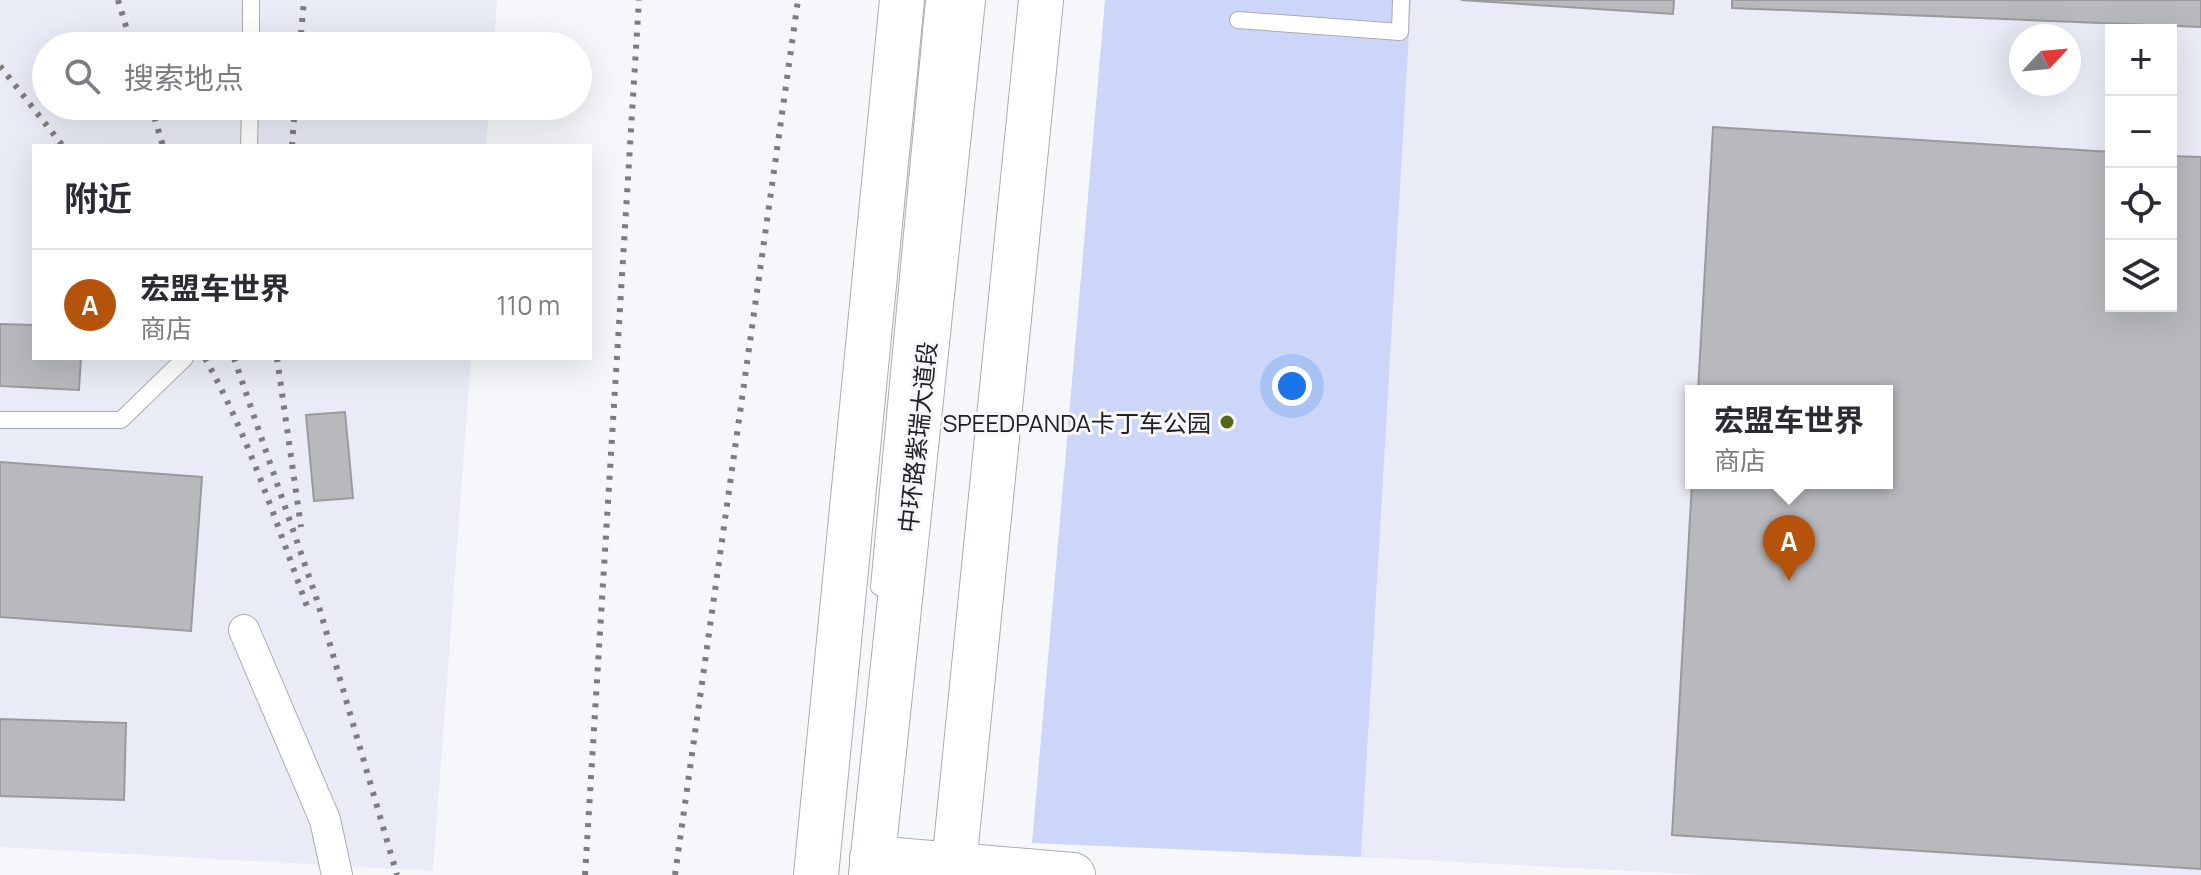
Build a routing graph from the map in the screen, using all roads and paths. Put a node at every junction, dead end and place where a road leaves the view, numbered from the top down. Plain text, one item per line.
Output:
1 (251, 0) edge
2 (902, 0) edge
3 (934, 0) edge
4 (963, 0) edge
5 (1041, 0) edge
6 (1401, 0) edge
7 (1238, 20) dead end
8 (251, 32) edge
9 (250, 120) edge
10 (249, 144) edge
11 (183, 360) edge
12 (0, 420) edge
13 (878, 607) dead end
14 (244, 630) dead end
15 (871, 867) edge
16 (953, 870) edge
17 (337, 875) edge
18 (816, 875) edge
19 (1073, 875) edge

1 - 8 lane
2 - 18 main road
3 - 13 lane
4 - 15 main road, 中环路紫瑞大道段
5 - 16 main road
6 - 7 lane
9 - 10 lane
11 - 12 lane
14 - 17 street
15 - 16 main road
16 - 19 main road

